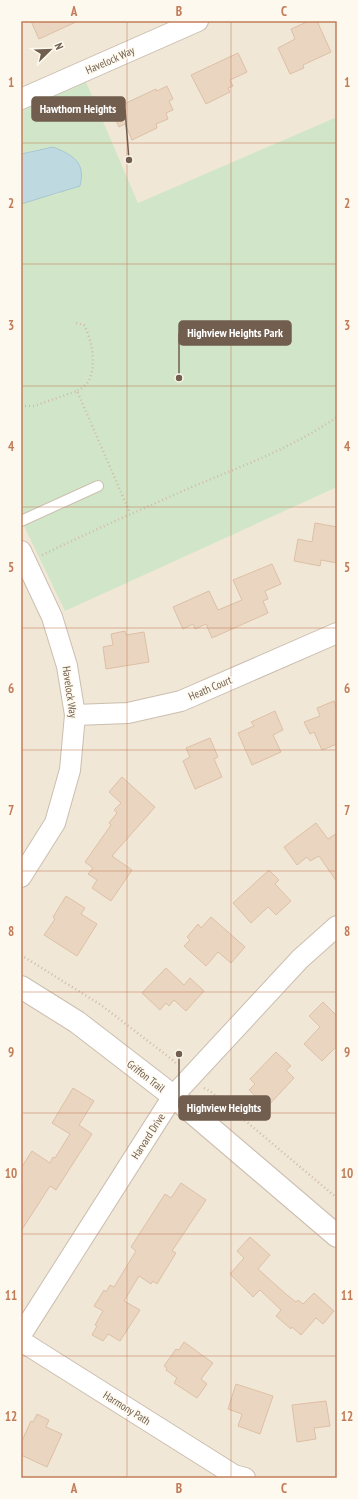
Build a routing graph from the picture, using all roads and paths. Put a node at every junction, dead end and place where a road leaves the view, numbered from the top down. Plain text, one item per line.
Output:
1 (198, 21) edge
2 (21, 100) edge
3 (76, 323) dead end
4 (77, 391) junction
5 (21, 406) edge
6 (337, 417) edge
7 (98, 486) dead end
8 (130, 513) junction
9 (21, 521) edge
10 (24, 557) edge
11 (337, 634) edge
12 (75, 716) junction
13 (21, 877) edge
14 (337, 926) edge
15 (21, 955) edge
16 (21, 988) edge
17 (188, 1081) junction
18 (173, 1096) junction
19 (337, 1198) edge
20 (337, 1236) edge
21 (21, 1335) edge
22 (21, 1341) edge
23 (237, 1477) edge

1 - 2 street, Havelock Way
3 - 4 path
4 - 5 path
4 - 8 path
6 - 8 path
7 - 9 lane
8 - 10 path
10 - 12 street, Havelock Way
11 - 12 street, Heath Court
12 - 13 street, Havelock Way
14 - 17 street, Harvard Drive
15 - 17 path
16 - 18 street, Griffon Trail
17 - 18 street, Harvard Drive
17 - 19 path
18 - 20 street, Griffon Trail
18 - 21 street, Harvard Drive
22 - 23 street, Harmony Path

